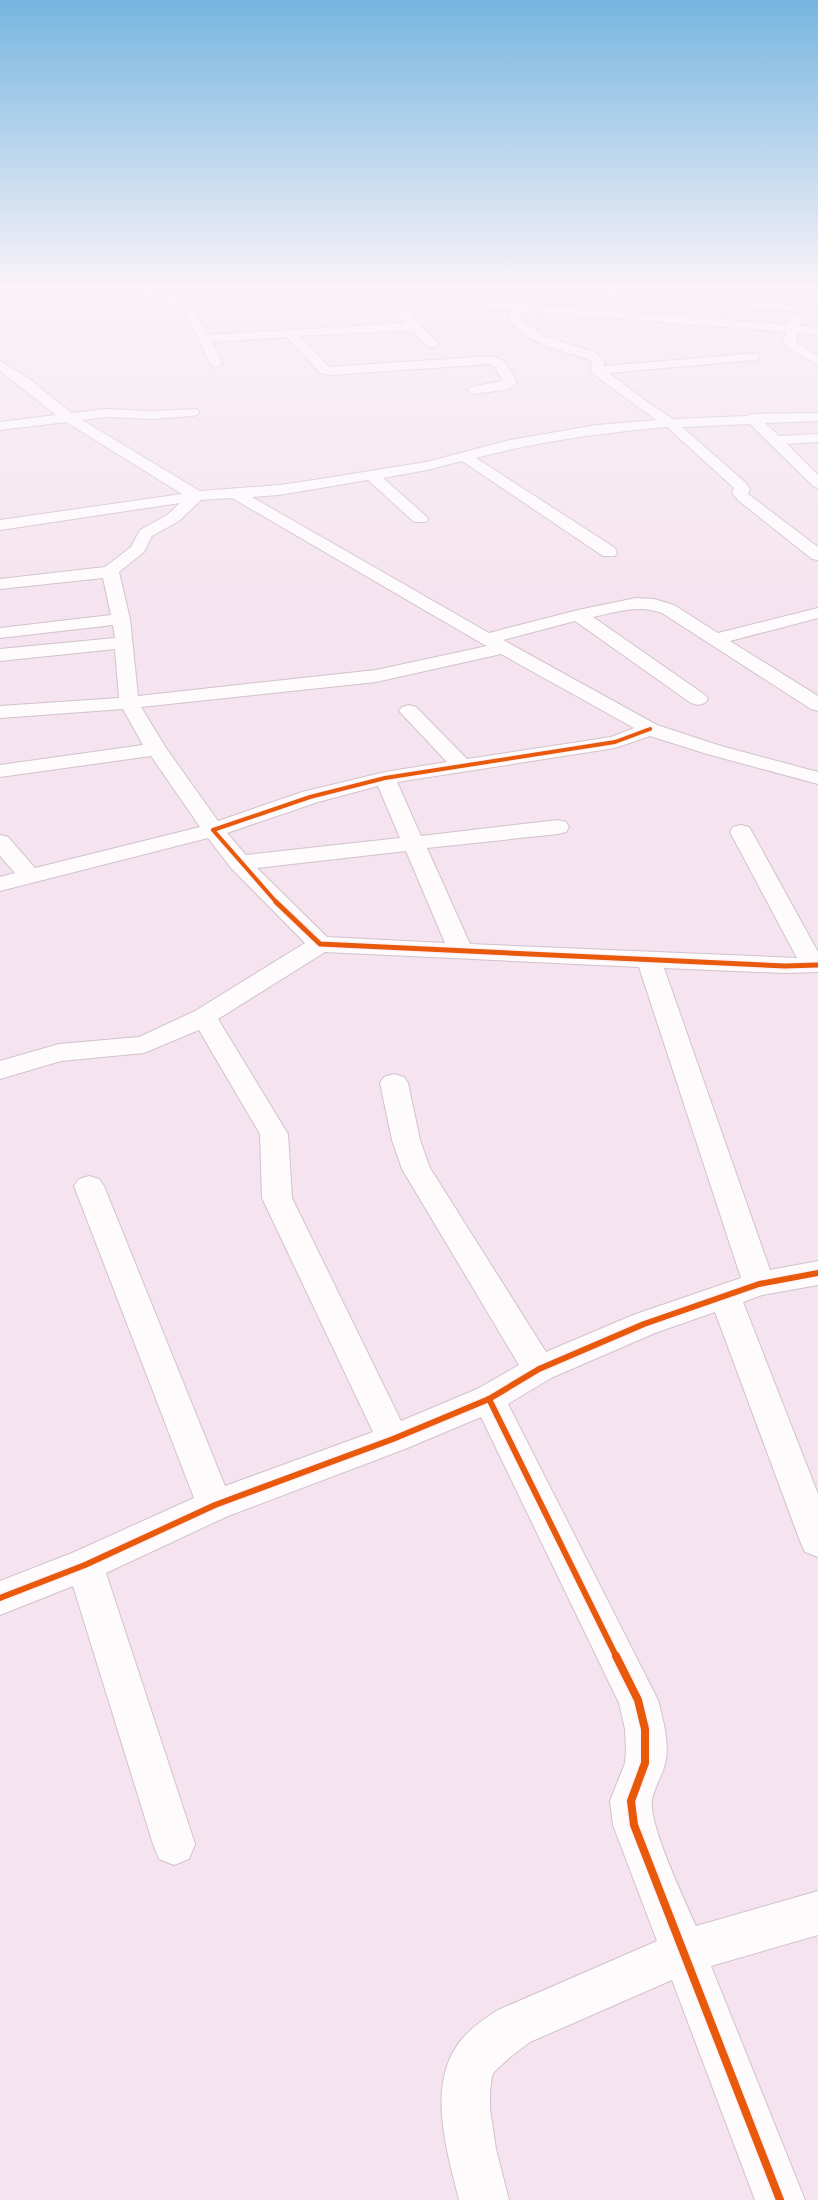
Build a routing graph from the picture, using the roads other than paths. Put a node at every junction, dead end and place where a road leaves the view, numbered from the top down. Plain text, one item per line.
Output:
1 (33, 389) edge
2 (485, 389) edge
3 (621, 389) edge
4 (475, 390) dead end
5 (192, 412) dead end
6 (67, 417) junction
7 (818, 417) edge
8 (752, 418) junction
9 (670, 423) junction
10 (0, 426) edge
11 (818, 438) edge
12 (775, 441) junction
13 (465, 457) junction
14 (371, 475) junction
15 (818, 483) edge
16 (236, 494) junction
17 (197, 496) junction
18 (420, 519) dead end
19 (0, 525) edge
20 (609, 552) dead end
21 (818, 555) edge
22 (110, 572) junction
23 (0, 584) edge
24 (578, 615) junction
25 (816, 615) edge
26 (121, 619) junction
27 (0, 632) edge
28 (487, 639) junction
29 (716, 639) junction
30 (124, 643) junction
31 (505, 648) junction
32 (0, 655) edge
33 (698, 699) dead end
34 (129, 703) junction
35 (818, 706) edge
36 (408, 711) dead end
37 (0, 712) edge
38 (650, 729) junction
39 (156, 749) junction
40 (462, 766) junction
41 (0, 771) edge
42 (385, 778) junction
43 (818, 778) edge
44 (558, 827) dead end
45 (213, 830) junction
46 (741, 832) dead end
47 (0, 842) edge
48 (414, 843) junction
49 (239, 863) junction
50 (30, 877) junction
51 (0, 884) edge
52 (320, 944) junction
53 (461, 951) junction
54 (649, 959) junction
55 (816, 965) edge
56 (204, 1017) junction
57 (0, 1070) edge
58 (394, 1083) dead end
59 (88, 1186) dead end
60 (818, 1273) edge
61 (760, 1284) junction
62 (725, 1296) junction
63 (539, 1369) junction
64 (489, 1399) junction
65 (393, 1439) junction
66 (215, 1505) junction
67 (818, 1541) edge
68 (85, 1564) junction
69 (0, 1598) edge
70 (174, 1844) dead end
71 (818, 1913) edge
72 (684, 1952) junction
73 (484, 2200) edge
74 (780, 2200) edge

1 - 6 street
2 - 4 street
3 - 9 street
5 - 6 street
6 - 10 street
6 - 17 street
7 - 8 street
8 - 9 street
8 - 12 street
9 - 13 street
9 - 21 street
11 - 12 street
12 - 15 street
13 - 14 street
13 - 20 street
14 - 16 street
14 - 18 street
16 - 17 street
16 - 28 street
17 - 19 street
17 - 22 street
22 - 23 street
22 - 26 street
24 - 28 street
24 - 29 street
24 - 33 street
25 - 29 street
26 - 27 street
26 - 30 street
28 - 31 street
29 - 35 street
30 - 32 street
30 - 34 street
31 - 34 street
31 - 38 street
34 - 37 street
34 - 39 street
36 - 40 street
38 - 40 street
38 - 43 street
39 - 41 street
39 - 45 street
40 - 42 street
42 - 45 street
42 - 48 street
44 - 48 street
45 - 49 street
45 - 50 street
46 - 55 street
47 - 50 street
48 - 49 street
48 - 53 street
49 - 52 street
50 - 51 street
52 - 53 street
52 - 56 street
53 - 54 street
54 - 55 street
54 - 61 street
56 - 57 street
56 - 65 street
58 - 63 street
59 - 66 street
60 - 61 street
61 - 62 street
62 - 63 street
62 - 67 street
63 - 64 street
64 - 65 street
64 - 72 street
65 - 66 street
66 - 68 street
68 - 69 street
68 - 70 street
71 - 72 street
72 - 73 street
72 - 74 street

